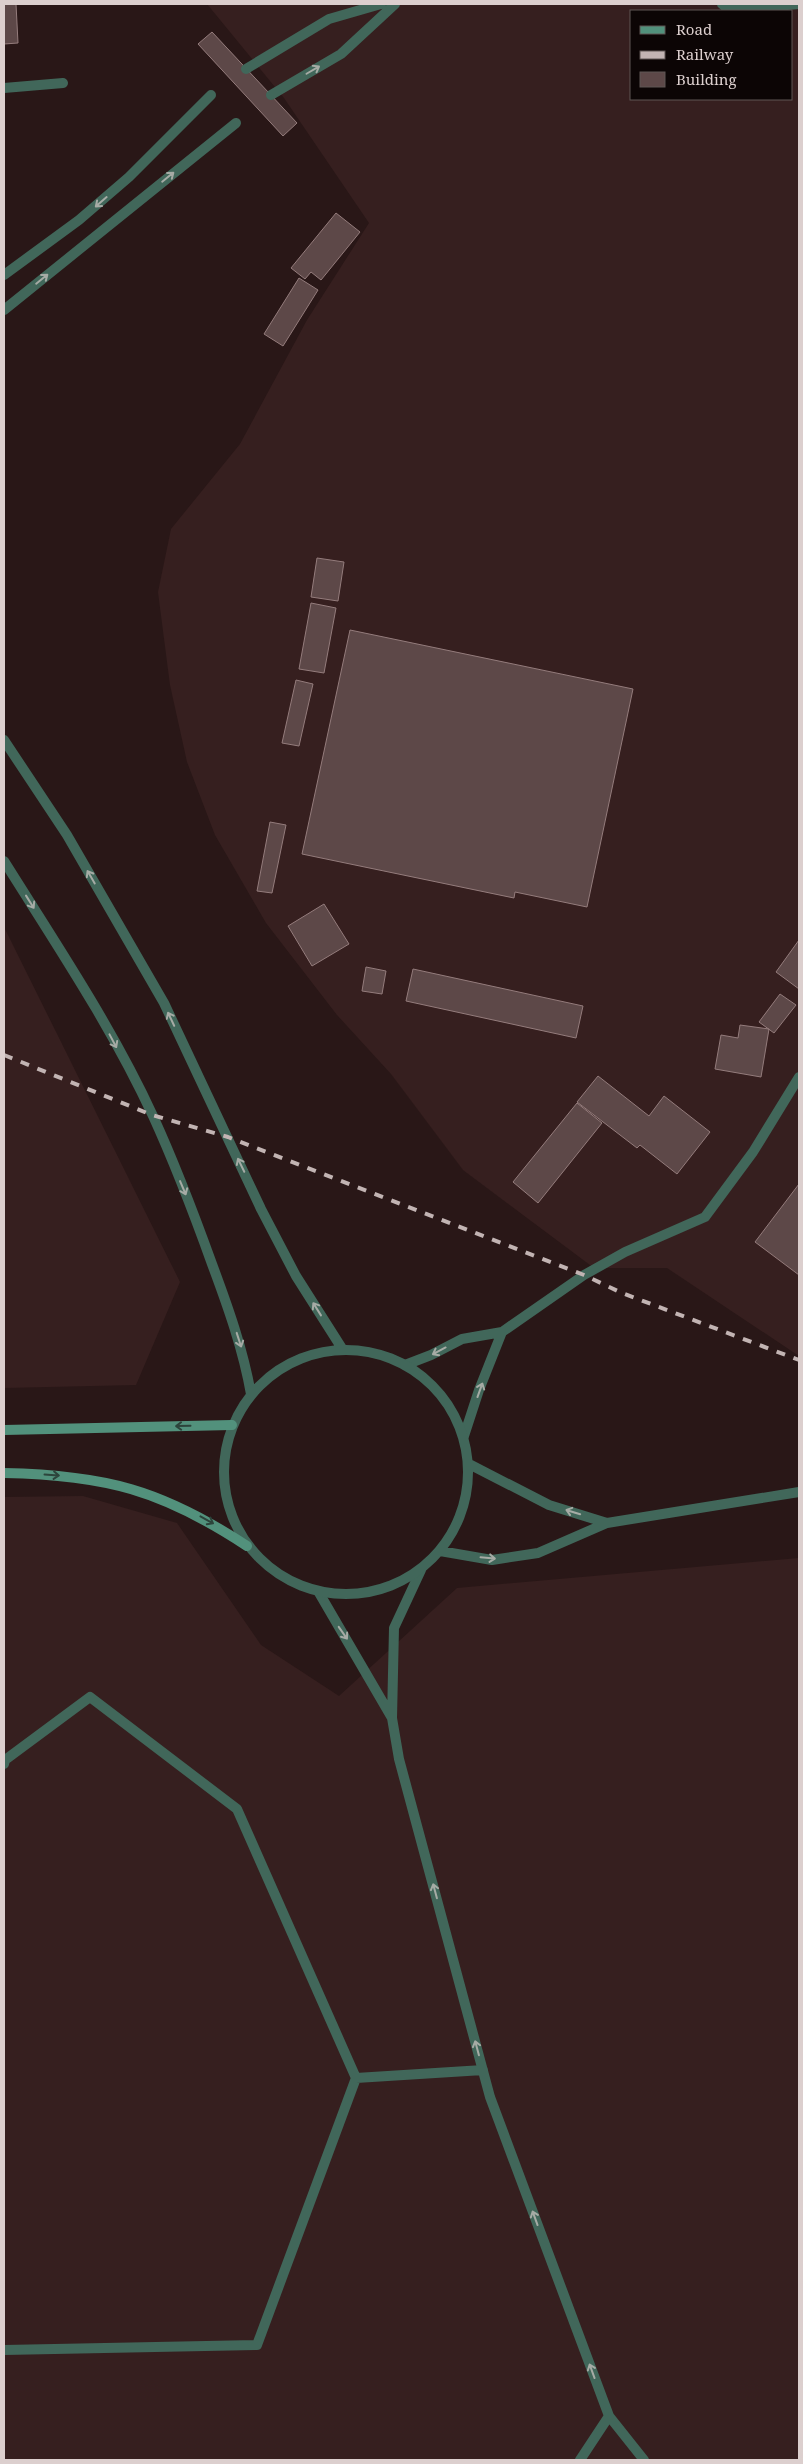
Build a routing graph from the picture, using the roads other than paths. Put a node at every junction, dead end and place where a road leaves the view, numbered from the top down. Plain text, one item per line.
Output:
1 (381, 4) edge
2 (395, 4) edge
3 (722, 4) edge
4 (799, 4) edge
5 (246, 69) dead end
6 (63, 83) dead end
7 (4, 88) edge
8 (212, 95) dead end
9 (270, 95) dead end
10 (236, 123) dead end
11 (4, 275) edge
12 (4, 310) edge
13 (4, 740) edge
14 (4, 861) edge
15 (799, 1077) edge
16 (502, 1332) junction
17 (343, 1350) junction
18 (405, 1365) junction
19 (251, 1394) junction
20 (232, 1425) junction
21 (4, 1430) edge
22 (464, 1436) junction
23 (469, 1464) junction
24 (4, 1473) edge
25 (799, 1492) edge
26 (608, 1523) junction
27 (247, 1546) junction
28 (440, 1551) junction
29 (421, 1570) junction
30 (318, 1591) junction
31 (392, 1718) junction
32 (4, 1764) edge
33 (483, 2070) junction
34 (356, 2078) junction
35 (4, 2350) edge
36 (609, 2416) junction
37 (580, 2460) edge
38 (644, 2460) edge

1 - 5 street
9 -> 2 street
3 - 4 street
6 - 7 street
8 -> 11 street
12 -> 10 street
17 -> 13 street
14 -> 19 street
15 - 16 street
16 -> 18 street
22 -> 16 street
17 - 18 street
17 - 19 street
18 - 22 street
19 - 20 street
20 -> 21 main road
20 - 27 street
22 - 23 street
26 -> 23 street
23 - 28 street
24 -> 27 main road
25 - 26 street
28 -> 26 street
27 - 30 street
28 - 29 street
29 - 30 street
29 - 31 street
30 -> 31 street
33 -> 31 street
32 - 34 street
33 - 34 street
36 -> 33 street
34 - 35 street
36 - 37 street
36 - 38 street

